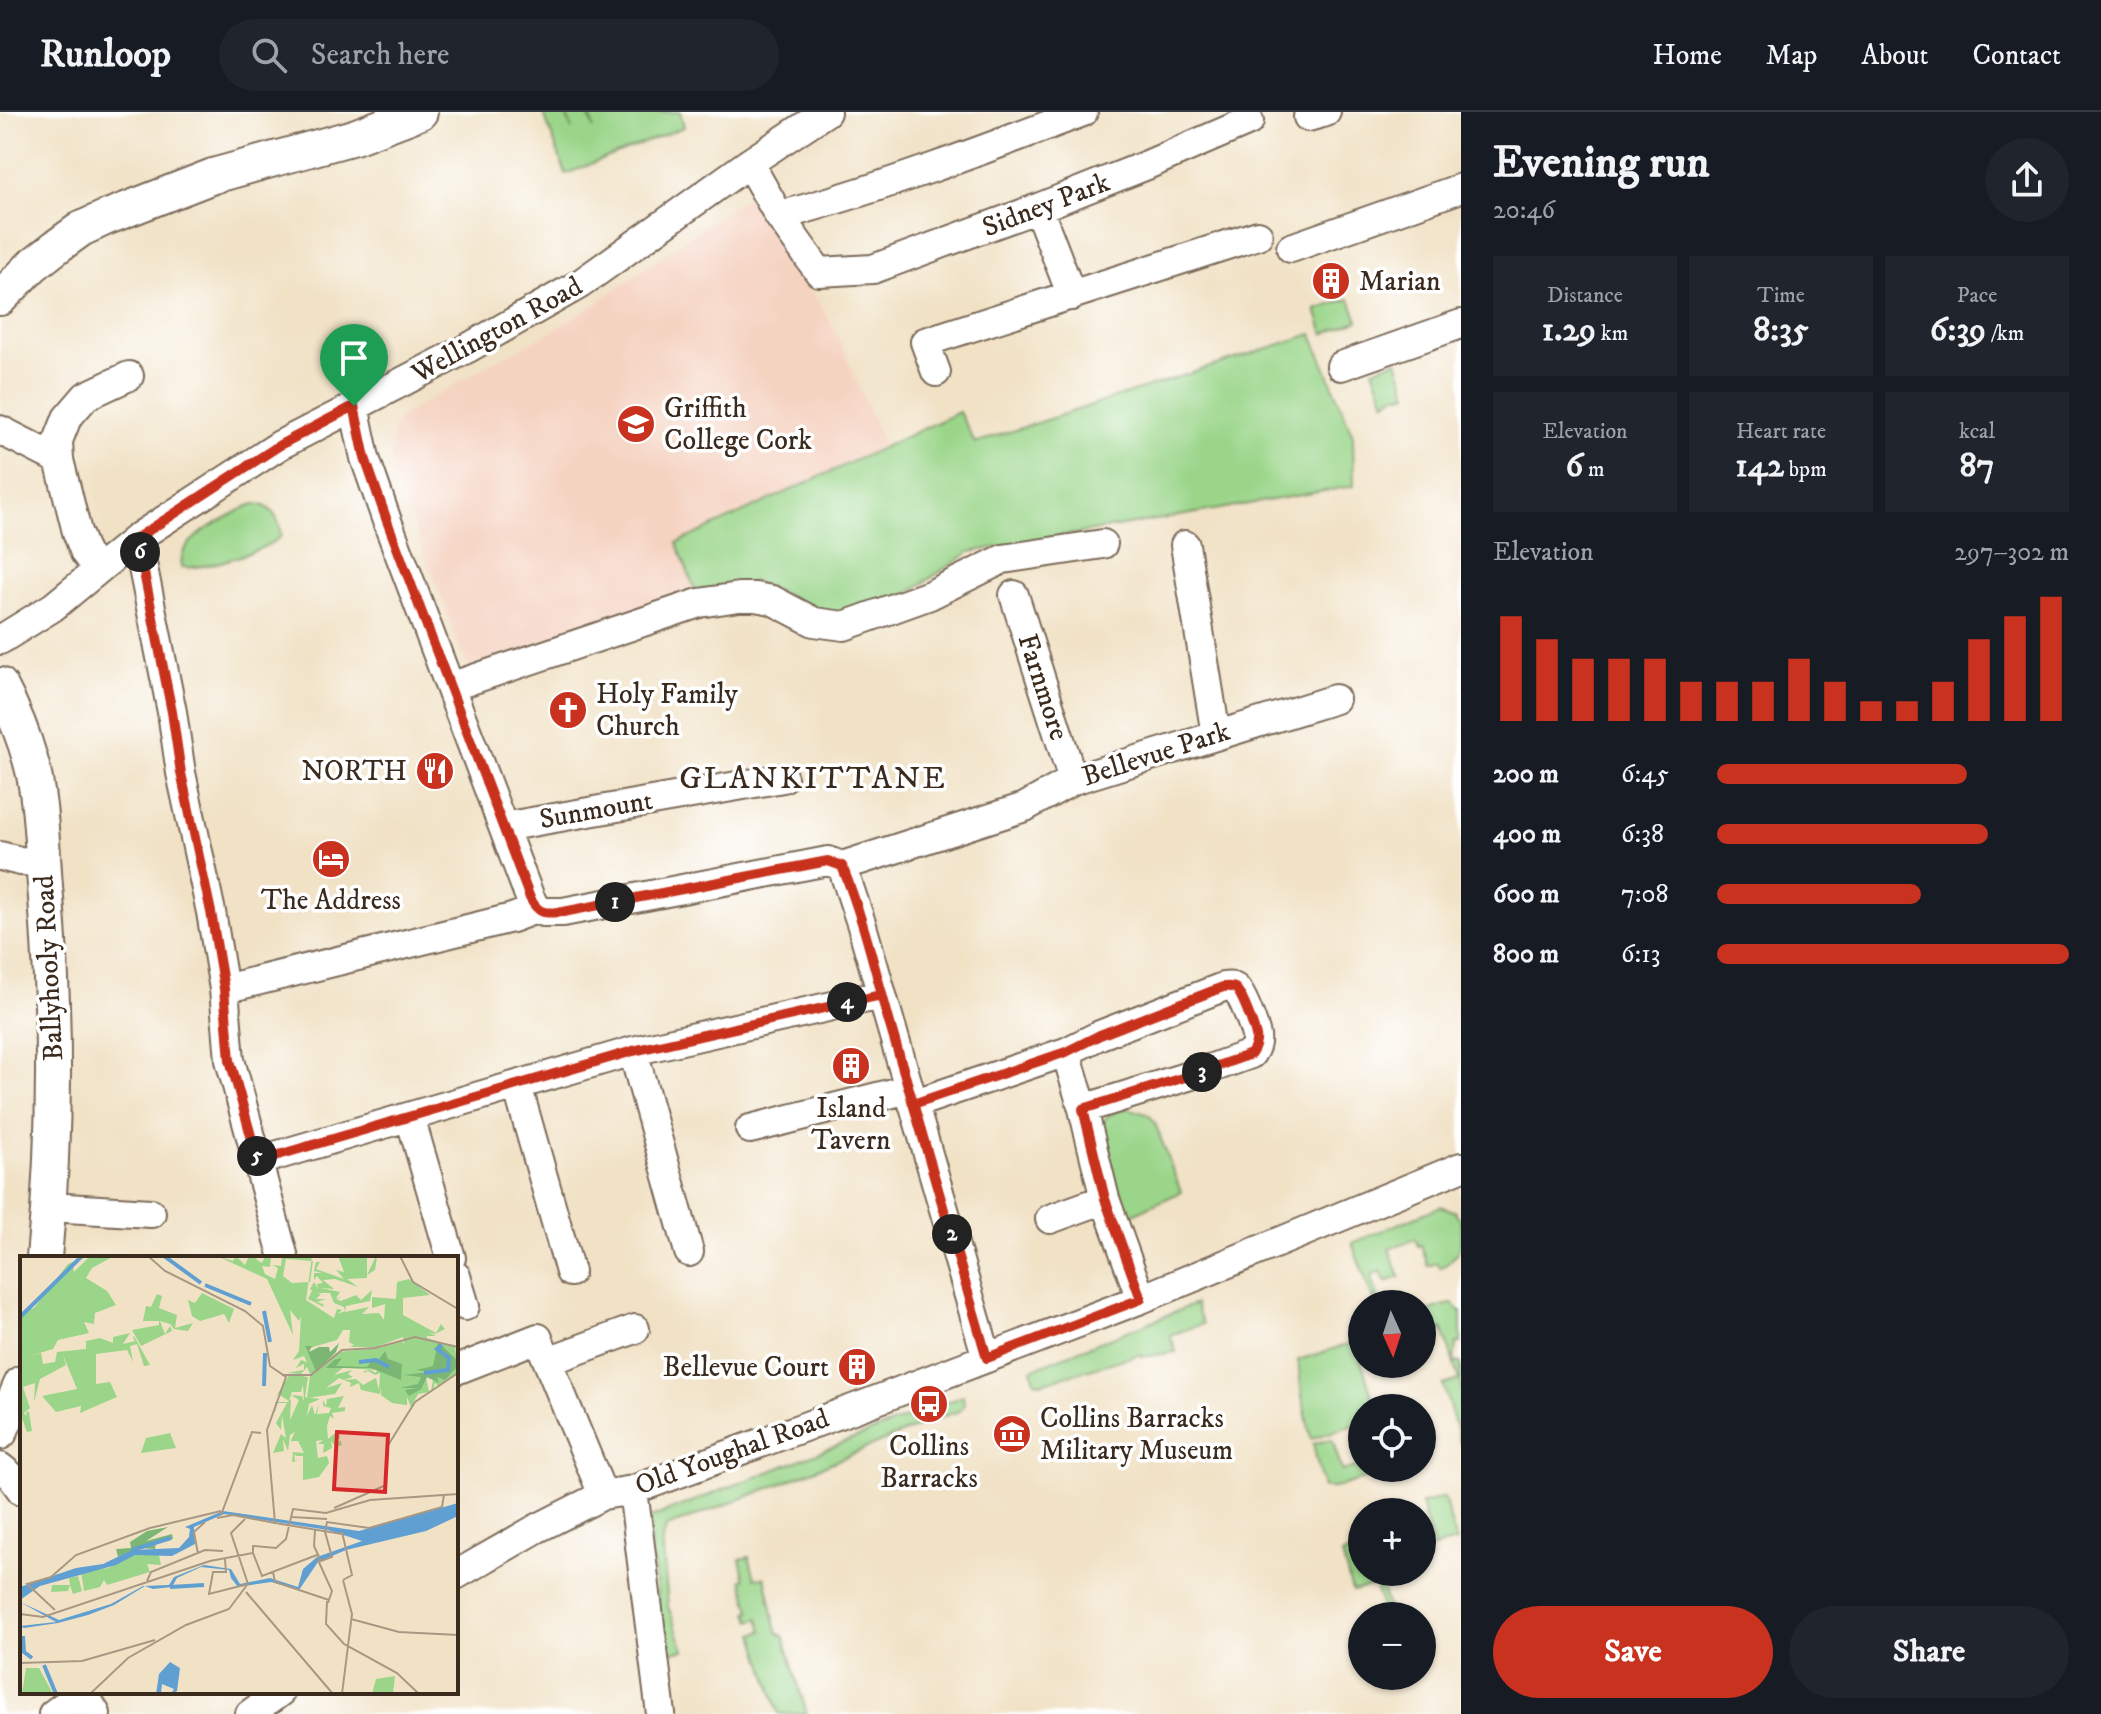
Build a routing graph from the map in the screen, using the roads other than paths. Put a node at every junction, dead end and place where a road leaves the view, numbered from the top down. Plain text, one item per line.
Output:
1 (420, 112) edge
2 (826, 112) edge
3 (1083, 112) edge
4 (1249, 121) dead end
5 (749, 163) junction
6 (1461, 188) edge
7 (1038, 208) junction
8 (779, 216) junction
9 (1258, 235) dead end
10 (1291, 248) dead end
11 (4, 287) edge
12 (1072, 296) junction
13 (1461, 324) edge
14 (1341, 366) dead end
15 (936, 372) dead end
16 (129, 376) dead end
17 (354, 406) junction
18 (0, 430) edge
19 (59, 460) junction
20 (137, 538) junction
21 (1103, 544) dead end
22 (1185, 545) dead end
23 (98, 570) junction
24 (1014, 595) dead end
25 (0, 640) edge
26 (0, 685) edge
27 (450, 687) junction
28 (1335, 699) dead end
29 (1216, 735) junction
30 (783, 778) dead end
31 (1073, 780) junction
32 (503, 827) junction
33 (0, 856) edge
34 (43, 862) junction
35 (842, 866) junction
36 (536, 909) junction
37 (224, 989) junction
38 (881, 995) junction
39 (633, 1051) junction
40 (1066, 1052) junction
41 (517, 1085) junction
42 (911, 1096) junction
43 (1083, 1109) junction
44 (410, 1117) junction
45 (750, 1129) dead end
46 (258, 1161) junction
47 (1461, 1167) edge
48 (1105, 1199) junction
49 (49, 1207) junction
50 (151, 1213) dead end
51 (1050, 1219) dead end
52 (689, 1252) dead end
53 (44, 1256) edge
54 (283, 1256) edge
55 (450, 1256) edge
56 (570, 1272) dead end
57 (458, 1283) edge
58 (1141, 1299) junction
59 (465, 1306) dead end
60 (635, 1329) dead end
61 (543, 1350) junction
62 (987, 1358) junction
63 (458, 1370) edge
64 (20, 1389) edge
65 (0, 1432) edge
66 (0, 1467) edge
67 (20, 1488) edge
68 (633, 1490) junction
69 (603, 1495) junction
70 (458, 1574) edge
71 (277, 1694) edge
72 (53, 1714) edge
73 (96, 1714) edge
74 (250, 1714) edge
75 (661, 1714) edge

1 - 11 main road
2 - 5 street, Wellington Road
3 - 8 street
4 - 7 street, Sidney Park
5 - 8 street
5 - 17 street, Wellington Road
6 - 10 street
7 - 8 street, Sidney Park
7 - 12 street
9 - 12 street
12 - 15 street
13 - 14 street
16 - 19 street
17 - 20 street, Wellington Road
17 - 27 street
18 - 19 street
19 - 23 street
20 - 23 street, Wellington Road
20 - 37 street
21 - 27 street
22 - 29 street
23 - 25 street, Wellington Road
24 - 31 street, Farnmore
26 - 34 main road, Ballyhooly Road
27 - 32 street
28 - 29 street, Bellevue Park
29 - 31 street, Bellevue Park
30 - 32 street, Sunmount
31 - 35 street, Bellevue Park
32 - 36 street
33 - 34 street
34 - 49 main road, Ballyhooly Road
35 - 36 street, Bellevue Park
35 - 38 street
36 - 37 street, Bellevue Park
37 - 46 street
38 - 39 street
38 - 42 street
39 - 41 street
39 - 52 street
40 - 42 street
40 - 43 street
40 - 43 street
41 - 44 street
41 - 56 street
42 - 45 street
42 - 62 street
43 - 48 street
44 - 46 street
44 - 55 street
46 - 54 street
47 - 58 street, Old Youghal Road
48 - 51 street
48 - 58 street
49 - 50 street
49 - 53 main road, Ballyhooly Road
57 - 59 street
58 - 62 street, Old Youghal Road
60 - 61 street
61 - 63 street
61 - 69 street
62 - 68 street, Old Youghal Road
64 - 65 main road
66 - 67 street
68 - 69 street, Old Youghal Road
68 - 75 street
69 - 70 street, Old Youghal Road
71 - 74 street
72 - 73 street

